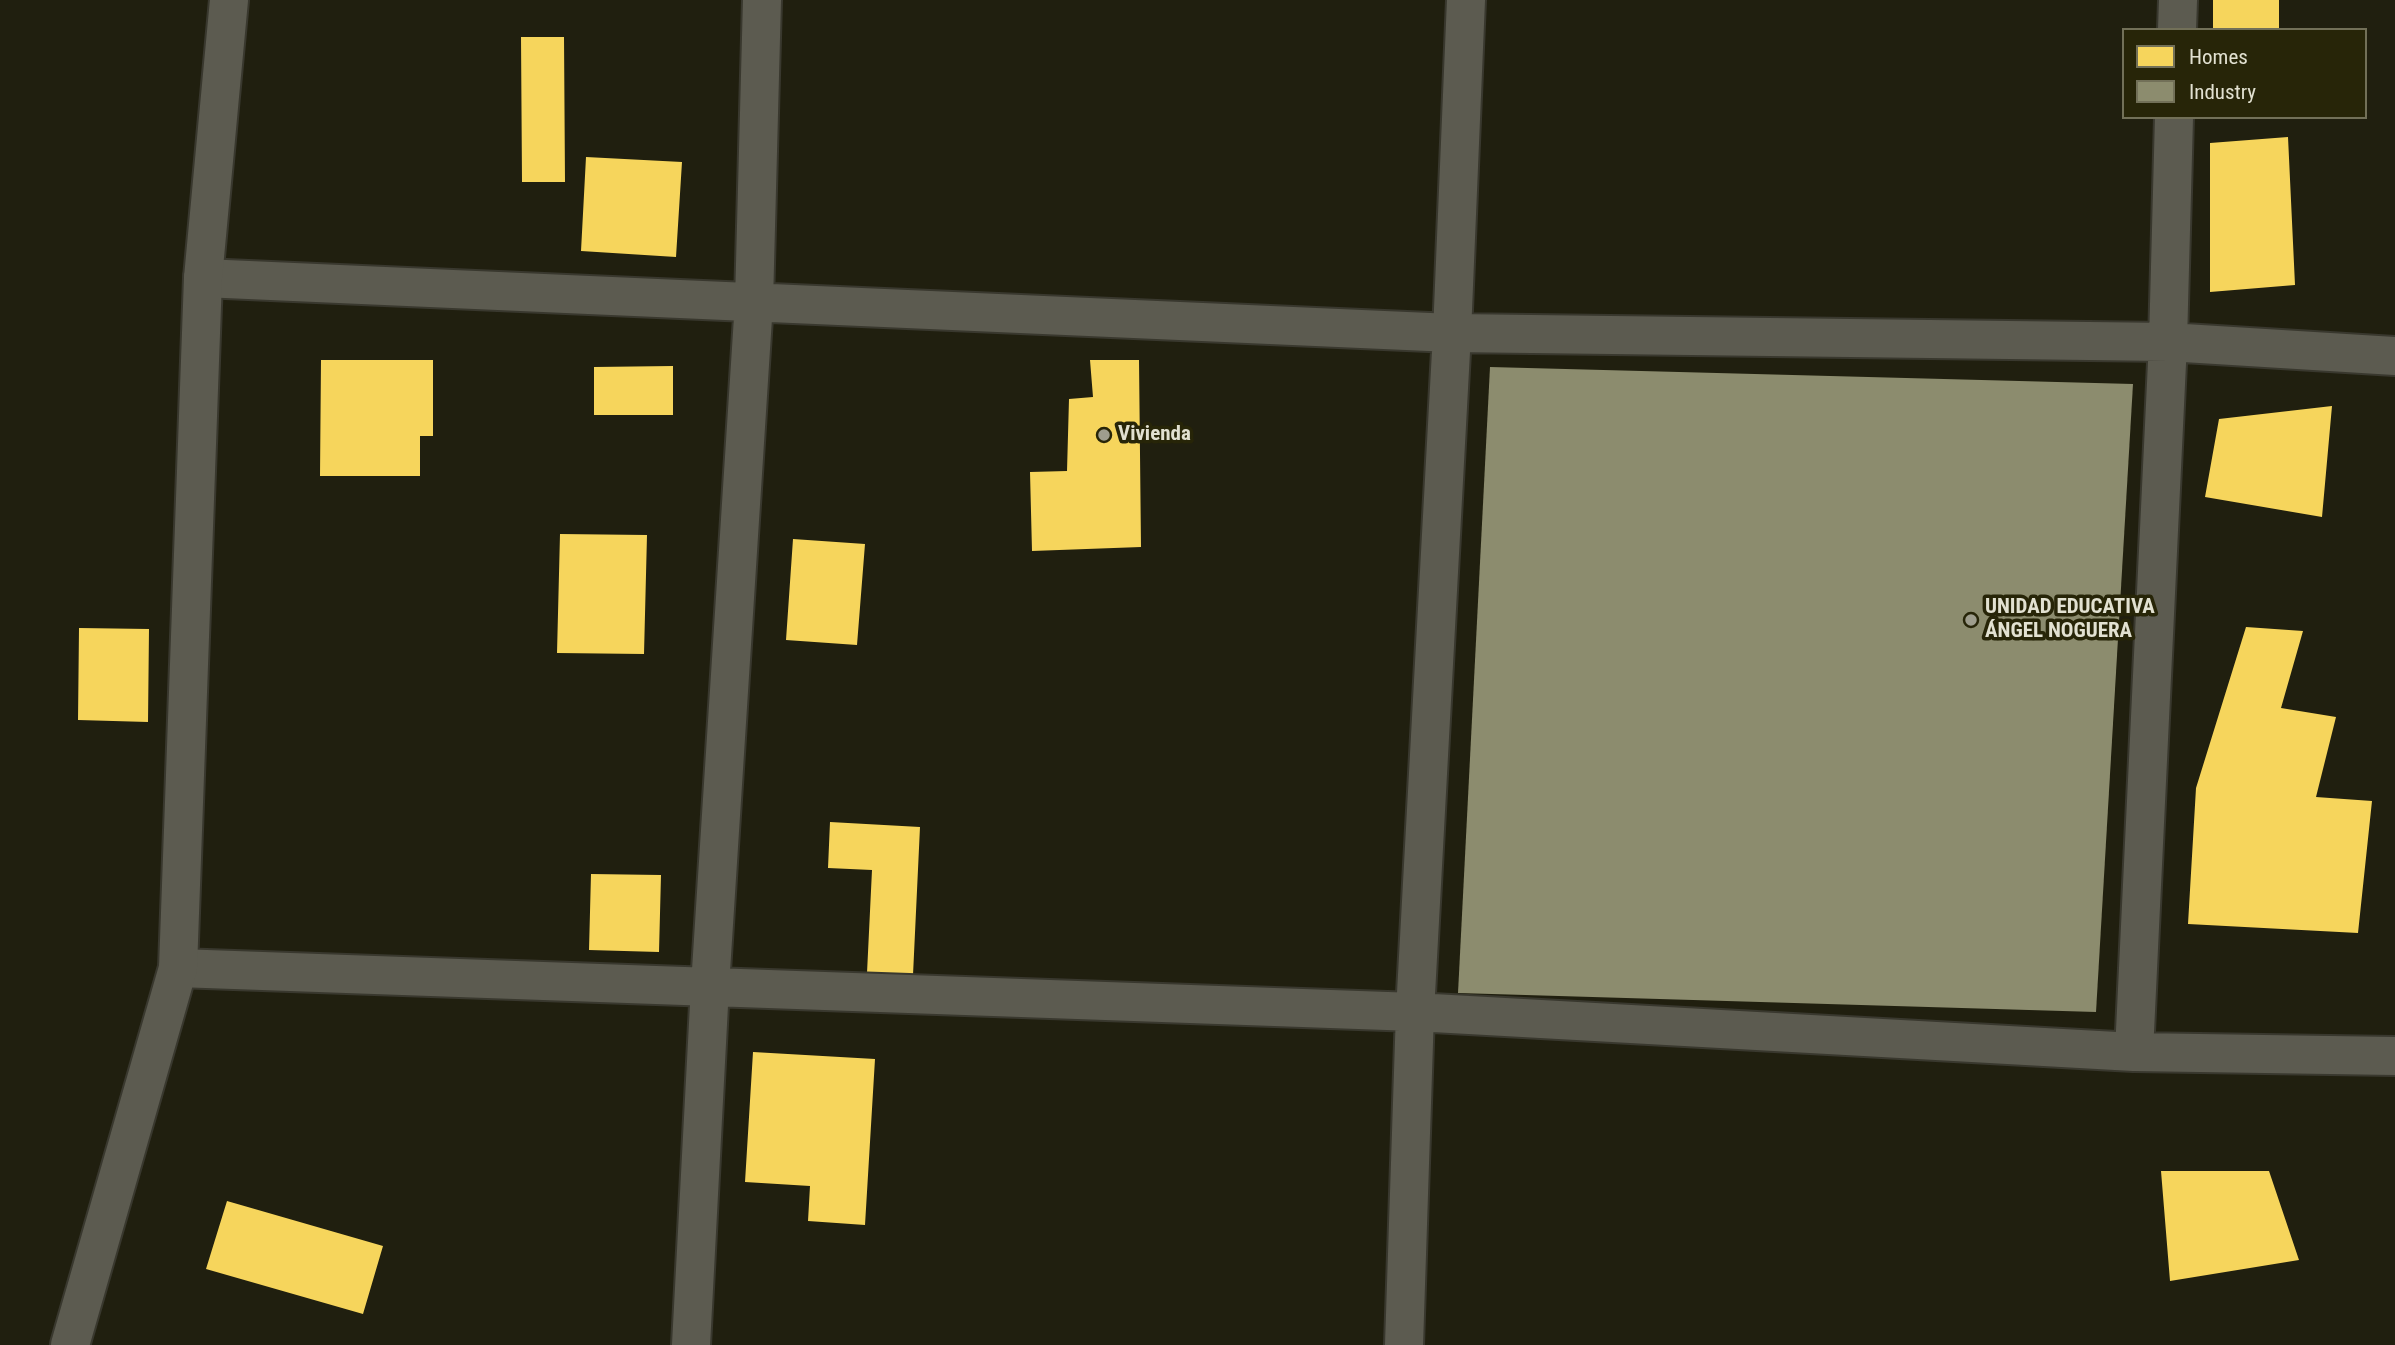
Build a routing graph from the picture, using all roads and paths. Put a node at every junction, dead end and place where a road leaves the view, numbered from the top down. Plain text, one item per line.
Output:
1 (229, 0) edge
2 (762, 0) edge
3 (1466, 0) edge
4 (2178, 0) edge
5 (2177, 28) edge
6 (2174, 119) edge
7 (203, 278) junction
8 (754, 302) junction
9 (1452, 332) junction
10 (2168, 342) junction
11 (2395, 356) edge
12 (178, 968) junction
13 (710, 986) junction
14 (1415, 1012) junction
15 (2134, 1052) junction
16 (2395, 1056) edge
17 (70, 1345) edge
18 (691, 1345) edge
19 (1404, 1345) edge

1 - 7 street
2 - 8 street
3 - 9 street
4 - 5 street
6 - 10 street
7 - 8 street
7 - 12 street
8 - 9 street
8 - 13 street
9 - 10 street
9 - 14 street
10 - 11 street
10 - 15 street
12 - 13 street
12 - 17 street
13 - 14 street
13 - 18 street
14 - 15 street
14 - 19 street
15 - 16 street

